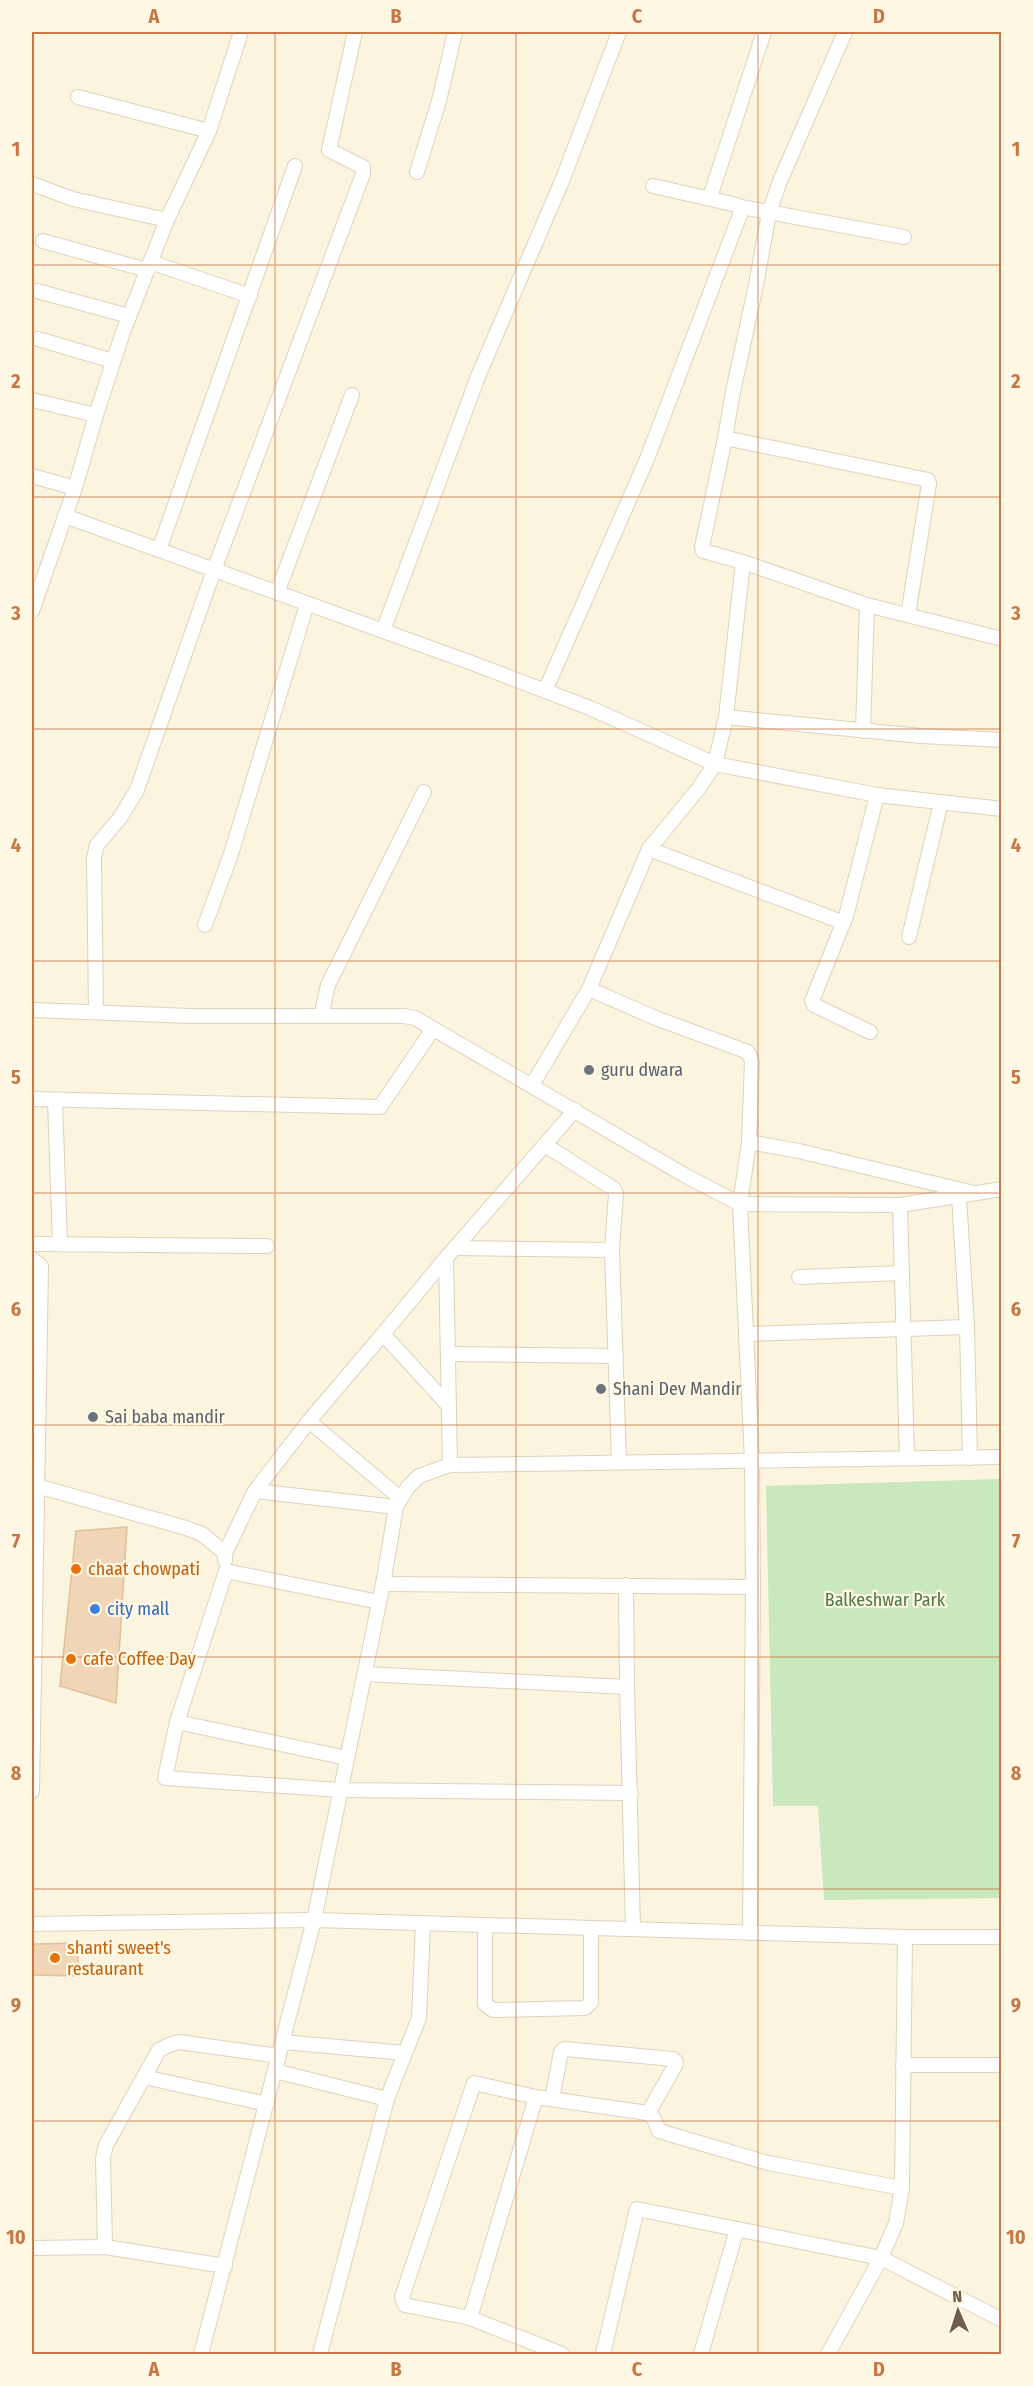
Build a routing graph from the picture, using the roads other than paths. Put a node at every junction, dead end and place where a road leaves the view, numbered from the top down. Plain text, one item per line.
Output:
1 (241, 32) edge
2 (355, 32) edge
3 (455, 32) edge
4 (619, 32) edge
5 (765, 32) edge
6 (845, 32) edge
7 (78, 97) dead end
8 (209, 131) junction
9 (295, 166) dead end
10 (417, 172) dead end
11 (32, 184) edge
12 (653, 186) dead end
13 (710, 197) junction
14 (741, 207) junction
15 (769, 213) junction
16 (166, 220) junction
17 (904, 237) dead end
18 (43, 241) dead end
19 (149, 266) junction
20 (37, 291) dead end
21 (250, 296) junction
22 (129, 316) junction
23 (38, 339) dead end
24 (114, 361) junction
25 (352, 394) dead end
26 (32, 400) edge
27 (96, 415) junction
28 (725, 438) junction
29 (32, 476) edge
30 (75, 488) junction
31 (65, 516) junction
32 (159, 550) junction
33 (743, 562) junction
34 (214, 570) junction
35 (35, 591) edge
36 (277, 593) junction
37 (308, 604) junction
38 (867, 605) junction
39 (32, 611) edge
40 (908, 615) junction
41 (383, 631) junction
42 (1002, 639) edge
43 (545, 691) junction
44 (726, 717) junction
45 (863, 731) junction
46 (1002, 740) edge
47 (715, 764) junction
48 (424, 792) dead end
49 (877, 795) junction
50 (941, 802) junction
51 (1002, 809) edge
52 (649, 849) junction
53 (844, 921) junction
54 (205, 925) dead end
55 (909, 937) dead end
56 (589, 989) junction
57 (32, 1010) edge
58 (96, 1011) junction
59 (321, 1016) junction
60 (433, 1029) junction
61 (870, 1032) dead end
62 (532, 1085) junction
63 (32, 1099) edge
64 (55, 1100) junction
65 (575, 1110) junction
66 (749, 1142) junction
67 (545, 1145) junction
68 (1002, 1189) edge
69 (974, 1193) junction
70 (958, 1196) junction
71 (740, 1204) junction
72 (900, 1205) junction
73 (32, 1244) edge
74 (60, 1244) junction
75 (267, 1246) dead end
76 (612, 1250) junction
77 (451, 1253) junction
78 (32, 1259) edge
79 (902, 1273) junction
80 (799, 1277) dead end
81 (967, 1327) junction
82 (905, 1330) junction
83 (383, 1334) junction
84 (746, 1334) junction
85 (448, 1354) junction
86 (616, 1356) junction
87 (35, 1396) edge
88 (449, 1406) junction
89 (309, 1421) junction
90 (1002, 1457) edge
91 (907, 1458) junction
92 (970, 1458) junction
93 (752, 1460) junction
94 (619, 1462) junction
95 (450, 1465) junction
96 (37, 1486) junction
97 (255, 1491) junction
98 (398, 1502) junction
99 (225, 1553) junction
100 (226, 1571) junction
101 (383, 1584) junction
102 (626, 1585) junction
103 (753, 1587) junction
104 (379, 1602) junction
105 (365, 1674) junction
106 (627, 1687) junction
107 (177, 1722) junction
108 (347, 1758) junction
109 (32, 1784) edge
110 (341, 1790) junction
111 (32, 1791) edge
112 (631, 1793) junction
113 (314, 1920) junction
114 (32, 1924) edge
115 (423, 1924) junction
116 (485, 1926) junction
117 (591, 1929) junction
118 (633, 1929) junction
119 (750, 1933) junction
120 (904, 1937) junction
121 (1002, 1937) edge
122 (283, 2042) junction
123 (405, 2053) junction
124 (279, 2056) junction
125 (903, 2065) junction
126 (1002, 2065) edge
127 (275, 2071) junction
128 (144, 2077) junction
129 (536, 2097) junction
130 (387, 2099) junction
131 (552, 2099) junction
132 (267, 2104) junction
133 (648, 2113) junction
134 (902, 2188) junction
135 (737, 2229) junction
136 (105, 2247) junction
137 (32, 2248) edge
138 (881, 2258) junction
139 (225, 2266) junction
140 (470, 2318) junction
141 (1002, 2320) edge
142 (201, 2355) edge
143 (320, 2355) edge
144 (562, 2355) edge
145 (603, 2355) edge
146 (701, 2355) edge
147 (828, 2355) edge

1 - 8 street
2 - 34 street
3 - 10 street
4 - 41 street
5 - 13 street
6 - 15 street
7 - 8 street
8 - 16 street
9 - 21 street
11 - 16 street
12 - 13 street
13 - 14 street
14 - 15 street
14 - 43 street
15 - 17 street
15 - 28 street
16 - 19 street
18 - 19 street
19 - 21 street
19 - 22 street
20 - 22 street
21 - 32 street
22 - 24 street
23 - 24 street
24 - 27 street
25 - 36 street
26 - 27 street
27 - 30 street
28 - 33 street
28 - 40 street
29 - 30 street
30 - 31 street
31 - 32 street
31 - 35 street
32 - 34 street
33 - 38 street
33 - 44 street
34 - 36 street
34 - 58 street
35 - 39 street
36 - 37 street
37 - 41 street
37 - 54 street
38 - 40 street
38 - 45 street
40 - 42 street
41 - 43 street
43 - 47 street
44 - 45 street
44 - 47 street
45 - 46 street
47 - 49 street
47 - 52 street
48 - 59 street
49 - 50 street
49 - 53 street
50 - 51 street
50 - 55 street
52 - 53 street
52 - 56 street
53 - 61 street
56 - 62 street
56 - 66 street
57 - 58 street
58 - 59 street
59 - 60 street
60 - 62 street
60 - 64 street
62 - 65 street
63 - 64 street
64 - 74 street
65 - 67 street
65 - 71 street
66 - 69 street
66 - 71 street
67 - 76 street
67 - 77 street
68 - 69 street
69 - 70 street
70 - 72 street
70 - 81 street
71 - 72 street
71 - 84 street
72 - 79 street
73 - 74 street
74 - 75 street
76 - 77 street
76 - 86 street
77 - 83 street
77 - 85 street
78 - 87 street
79 - 80 street
79 - 82 street
81 - 82 street
81 - 92 street
82 - 84 street
82 - 91 street
83 - 88 street
83 - 89 street
84 - 93 street
85 - 86 street
85 - 88 street
86 - 94 street
87 - 96 street
88 - 95 street
89 - 97 street
89 - 98 street
90 - 92 street
91 - 92 street
91 - 93 street
93 - 94 street
93 - 103 street
94 - 95 street
95 - 98 street
96 - 99 street
96 - 109 street
97 - 98 street
97 - 99 street
98 - 101 street
99 - 100 street
100 - 104 street
100 - 107 street
101 - 102 street
101 - 104 street
102 - 103 street
102 - 106 street
103 - 119 street
104 - 105 street
105 - 106 street
105 - 108 street
106 - 112 street
107 - 108 street
107 - 110 street
108 - 110 street
109 - 111 street
110 - 112 street
110 - 113 street
112 - 118 street
113 - 114 street
113 - 115 street
113 - 122 street
115 - 116 street
115 - 123 street
116 - 117 street
116 - 117 street
117 - 118 street
118 - 119 street
119 - 120 street
120 - 121 street
120 - 125 street
122 - 123 street
122 - 124 street
123 - 130 street
124 - 127 street
124 - 128 street
125 - 126 street
125 - 134 street
127 - 130 street
127 - 132 street
128 - 132 street
128 - 136 street
129 - 131 street
129 - 140 street
129 - 140 street
130 - 143 street
131 - 133 street
131 - 133 street
132 - 139 street
133 - 134 street
134 - 138 street
135 - 138 street
135 - 145 street
135 - 146 street
136 - 137 street
136 - 139 street
138 - 141 street
138 - 147 street
139 - 142 street
140 - 144 street

